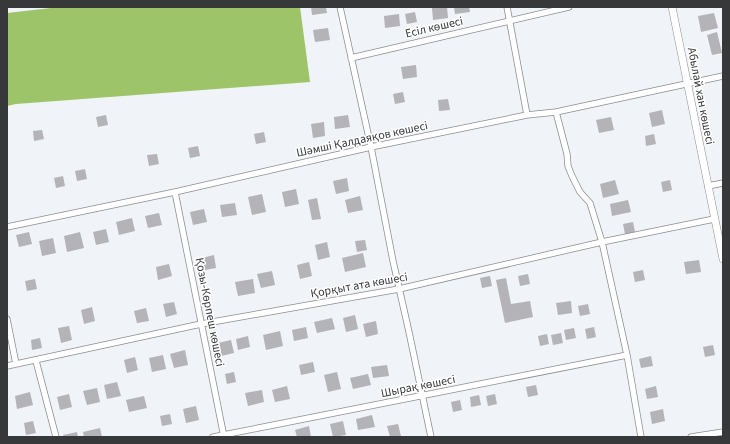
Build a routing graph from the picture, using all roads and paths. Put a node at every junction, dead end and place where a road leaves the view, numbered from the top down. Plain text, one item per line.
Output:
1 (340, 7) edge
2 (507, 7) edge
3 (569, 7) edge
4 (672, 7) edge
5 (510, 21) junction
6 (351, 58) junction
7 (723, 76) edge
8 (687, 83) junction
9 (556, 112) junction
10 (528, 115) junction
11 (371, 147) junction
12 (723, 183) edge
13 (708, 186) junction
14 (175, 192) junction
15 (714, 219) junction
16 (7, 227) edge
17 (602, 242) junction
18 (723, 259) edge
19 (399, 289) junction
20 (7, 319) edge
21 (201, 324) junction
22 (627, 355) junction
23 (36, 360) junction
24 (16, 364) junction
25 (7, 366) edge
26 (422, 396) junction
27 (723, 432) edge
28 (224, 436) edge
29 (56, 437) edge
30 (213, 437) edge
31 (431, 437) edge
32 (641, 437) edge
33 (691, 437) edge

1 - 6 street
2 - 5 street
3 - 5 street, Есіл көшесі
4 - 8 street, Абылай хан көшесі
5 - 6 street, Есіл көшесі
5 - 10 street
6 - 11 street
7 - 8 street, Шәмші Қалдаяқов көшесі
8 - 9 street, Шәмші Қалдаяқов көшесі
8 - 13 street, Абылай хан көшесі
9 - 10 street, Шәмші Қалдаяқов көшесі
9 - 17 street
10 - 11 street, Шәмші Қалдаяқов көшесі
11 - 14 street, Шәмші Қалдаяқов көшесі
11 - 19 street
12 - 13 street
13 - 15 street, Абылай хан көшесі
14 - 16 street, Шәмші Қалдаяқов көшесі
14 - 21 street, Қозы-Көрпеш көшесі
15 - 17 street, Қорқыт ата көшесі
15 - 18 street, Абылай хан көшесі
17 - 19 street, Қорқыт ата көшесі
17 - 22 street
19 - 21 street, Қорқыт ата көшесі
19 - 26 street
20 - 24 street
21 - 23 street, Қорқыт ата көшесі
21 - 28 street, Қозы-Көрпеш көшесі
22 - 26 street, Шырақ көшесі
22 - 32 street
23 - 24 street, Қорқыт ата көшесі
23 - 29 street
24 - 25 street, Қорқыт ата көшесі
26 - 28 street, Шырақ көшесі
26 - 31 street
27 - 33 street
28 - 30 street, Шырақ көшесі

